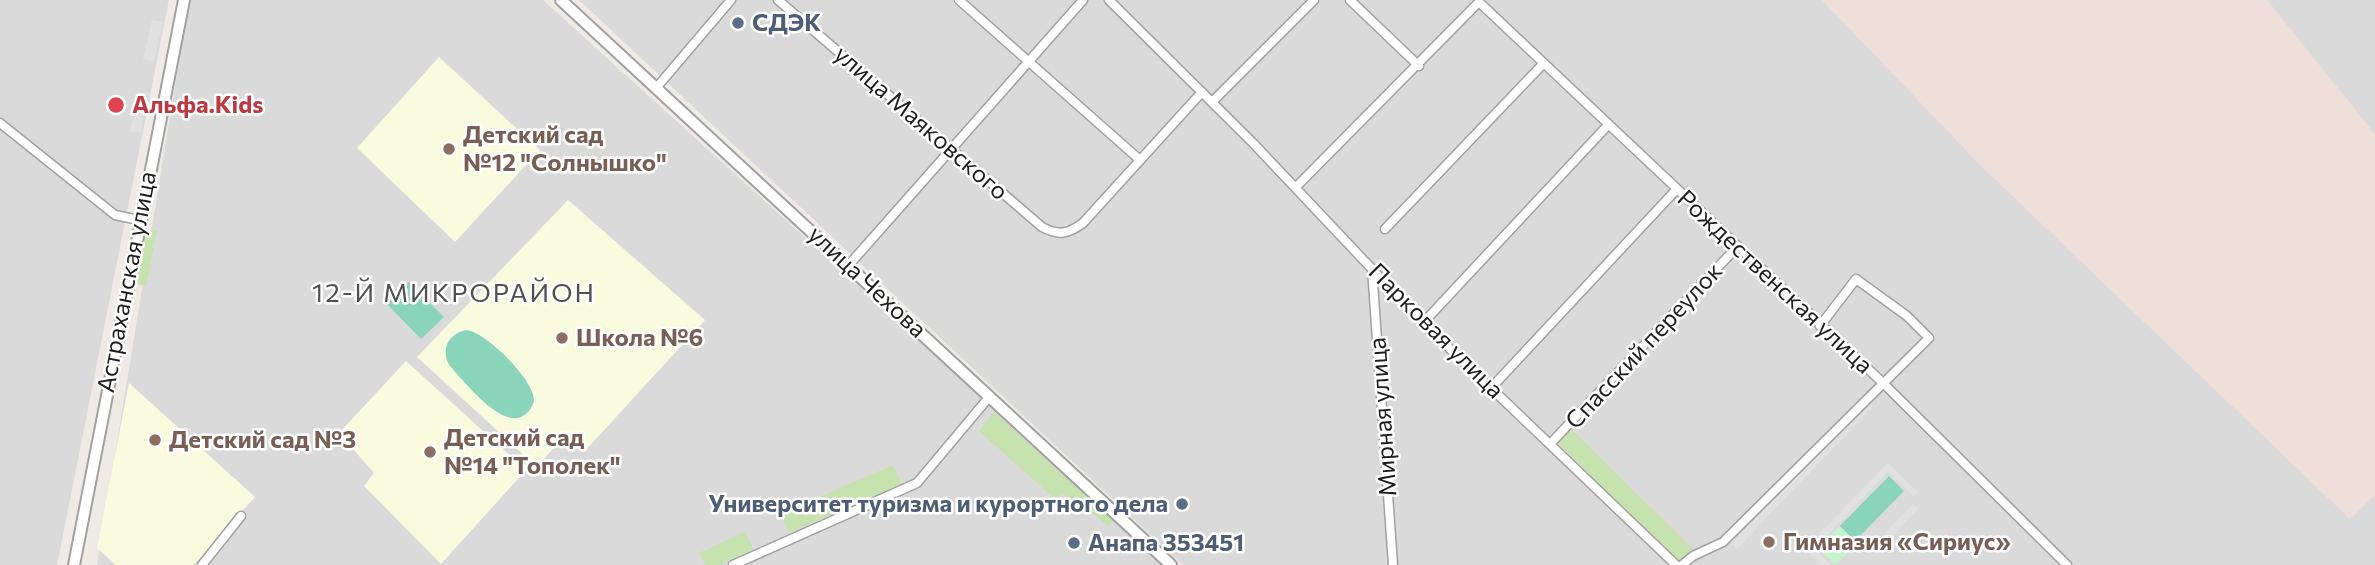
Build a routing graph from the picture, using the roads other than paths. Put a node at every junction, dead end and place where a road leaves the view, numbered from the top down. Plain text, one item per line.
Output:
1 (184, 0) edge
2 (561, 0) edge
3 (731, 0) edge
4 (778, 0) edge
5 (959, 0) edge
6 (1083, 0) edge
7 (1108, 0) edge
8 (1314, 0) edge
9 (1350, 0) edge
10 (1028, 60) junction
11 (1545, 63) junction
12 (1419, 66) junction
13 (657, 87) junction
14 (1202, 92) junction
15 (1212, 102) junction
16 (0, 124) edge
17 (1608, 125) junction
18 (952, 150) junction
19 (1140, 160) junction
20 (1296, 187) junction
21 (1676, 190) junction
22 (139, 220) junction
23 (1385, 229) dead end
24 (1737, 247) junction
25 (848, 266) junction
26 (1373, 269) junction
27 (1423, 323) junction
28 (1820, 326) junction
29 (1884, 384) junction
30 (1492, 387) junction
31 (989, 396) junction
32 (1550, 444) junction
33 (241, 516) dead end
34 (75, 563) edge
35 (202, 565) edge
36 (733, 565) edge
37 (1171, 565) edge
38 (1394, 565) edge
39 (1676, 565) edge
40 (1682, 565) edge
41 (2067, 565) edge

1 - 22 street, Астраханская улица
2 - 13 street, улица Чехова
3 - 13 street
4 - 18 street, улица Маяковского
5 - 10 street
6 - 10 street
7 - 14 street, Парковая улица
8 - 15 street
9 - 12 street
10 - 18 street
10 - 19 street
11 - 12 street, Рождественская улица
11 - 17 street, Рождественская улица
11 - 23 street
12 - 20 street
13 - 25 street, улица Чехова
14 - 15 street, Парковая улица
14 - 19 street
15 - 20 street, Парковая улица
16 - 22 street
17 - 21 street, Рождественская улица
17 - 27 street
18 - 19 street, улица Маяковского
18 - 25 street
20 - 26 street, Парковая улица
21 - 24 street, Рождественская улица
21 - 30 street
22 - 34 street, Астраханская улица
24 - 28 street, Рождественская улица
24 - 32 street, Спасский переулок
25 - 31 street, улица Чехова
26 - 27 street, Парковая улица
26 - 38 street, Мирная улица
27 - 30 street, Парковая улица
28 - 29 street, Рождественская улица
28 - 29 street
29 - 40 street
29 - 41 street, Рождественская улица
30 - 32 street, Парковая улица
31 - 36 street
31 - 37 street, улица Чехова
32 - 39 street, Парковая улица
33 - 35 street

